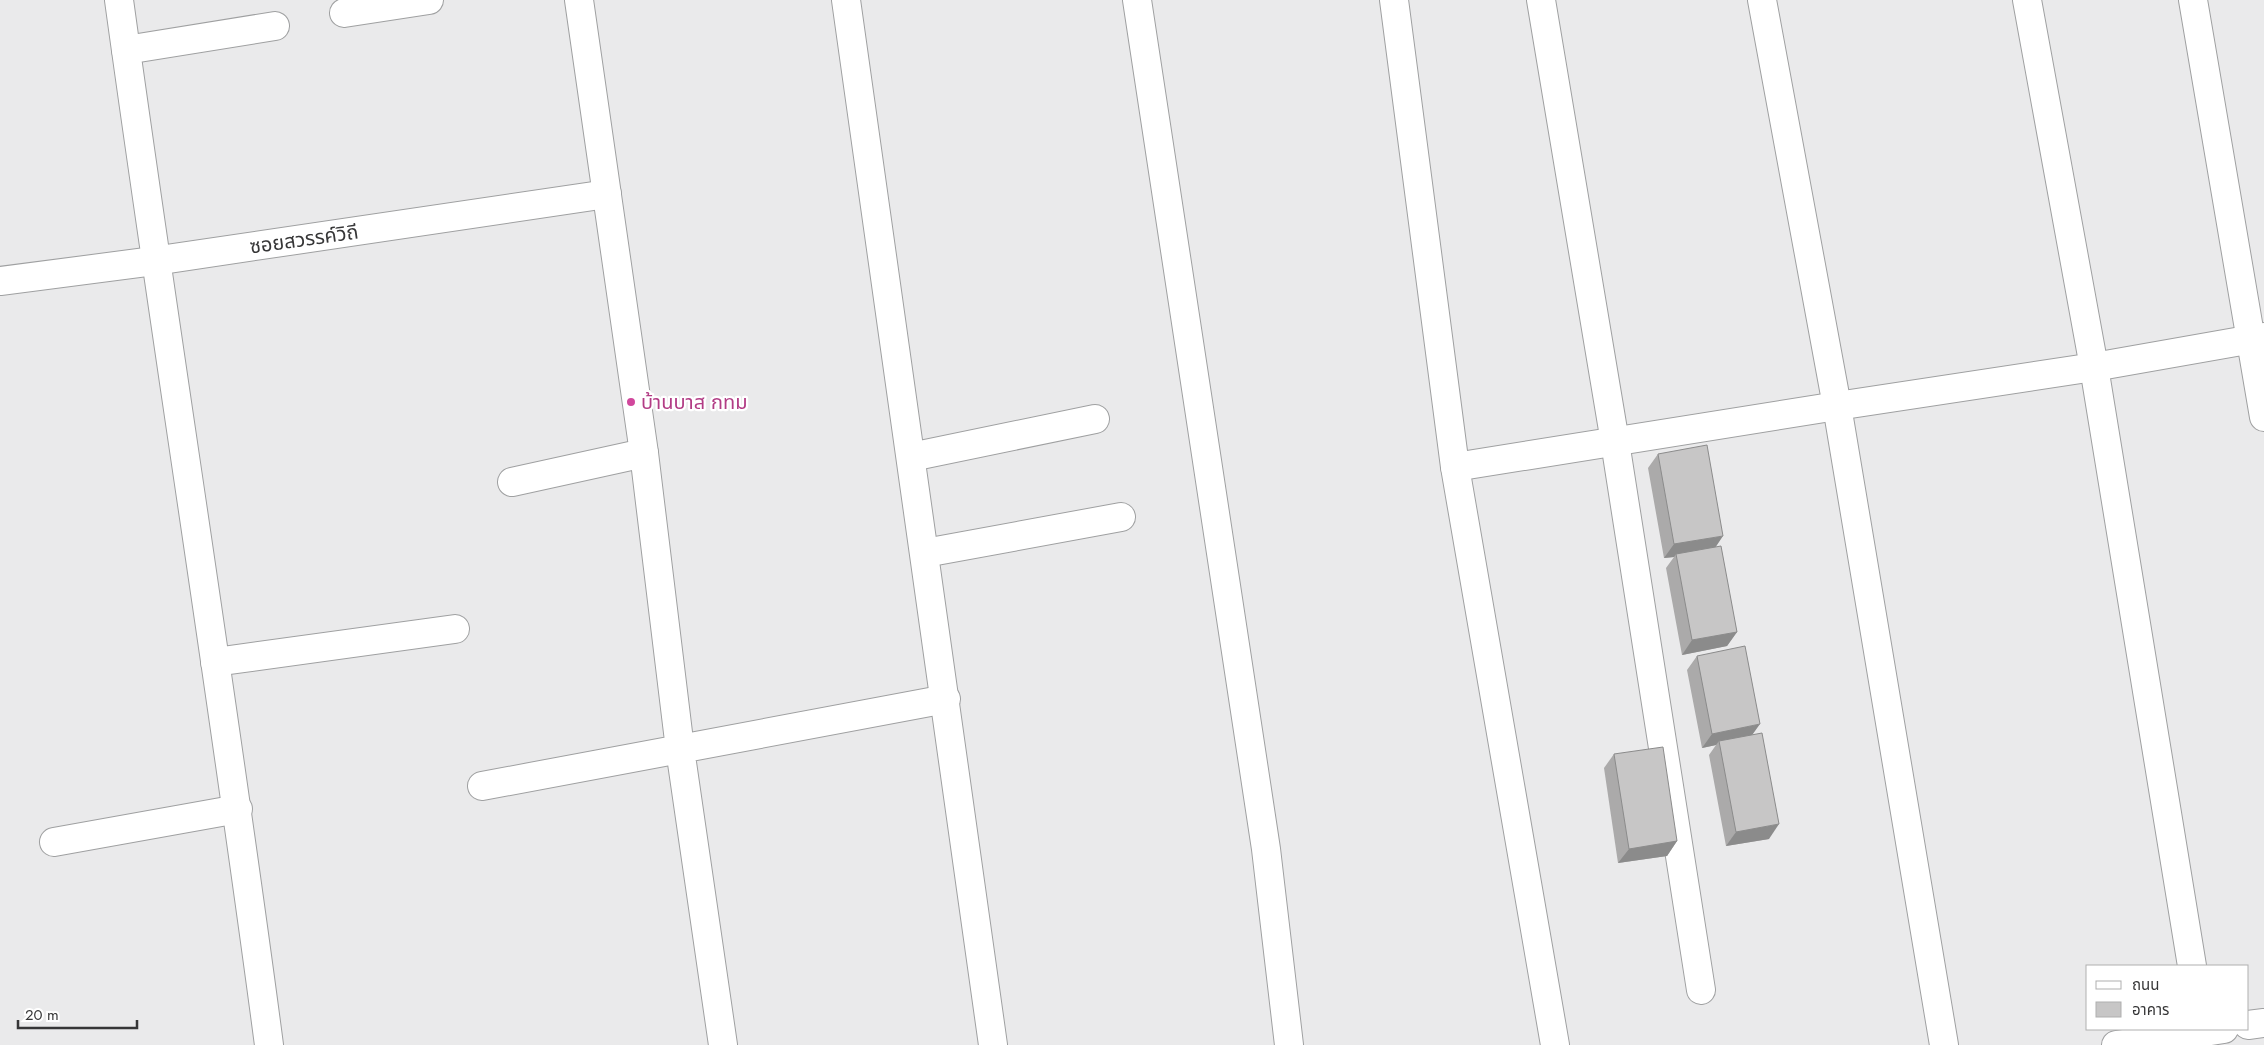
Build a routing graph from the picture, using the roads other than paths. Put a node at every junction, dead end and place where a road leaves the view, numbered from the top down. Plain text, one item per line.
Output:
1 (119, 0) edge
2 (429, 0) edge
3 (580, 0) edge
4 (846, 0) edge
5 (1138, 0) edge
6 (1394, 0) edge
7 (1541, 0) edge
8 (1762, 0) edge
9 (2028, 0) edge
10 (2193, 0) edge
11 (344, 13) dead end
12 (275, 26) dead end
13 (126, 50) junction
14 (607, 194) junction
15 (154, 261) junction
16 (0, 281) edge
17 (2257, 338) edge
18 (2094, 367) junction
19 (1837, 406) junction
20 (2264, 417) edge
21 (1095, 419) dead end
22 (1615, 442) junction
23 (644, 454) junction
24 (911, 457) junction
25 (1455, 467) junction
26 (512, 482) dead end
27 (1121, 517) dead end
28 (925, 553) junction
29 (455, 630) dead end
30 (215, 662) junction
31 (946, 699) junction
32 (680, 749) junction
33 (482, 786) dead end
34 (238, 809) junction
35 (54, 842) dead end
36 (2192, 965) edge
37 (1701, 990) dead end
38 (2264, 1023) edge
39 (2249, 1025) edge
40 (2209, 1034) edge
41 (269, 1045) edge
42 (723, 1045) edge
43 (993, 1045) edge
44 (1288, 1045) edge
45 (1556, 1045) edge
46 (1944, 1045) edge
47 (2116, 1045) edge

1 - 13 street
2 - 11 street
3 - 14 street
4 - 24 street
5 - 44 street
6 - 25 street
7 - 22 street
8 - 19 street
9 - 18 street
10 - 17 street
12 - 13 street
13 - 15 street
14 - 15 street, ซอยสวรรค์วิถี
14 - 23 street
15 - 16 street, ซอยสวรรค์วิถี
15 - 30 street
17 - 18 street
17 - 20 street
18 - 19 street
18 - 36 street
19 - 22 street
19 - 46 street
21 - 24 street
22 - 25 street
22 - 37 street
23 - 26 street
23 - 32 street
24 - 28 street
25 - 45 street
27 - 28 street
28 - 31 street
29 - 30 street
30 - 34 street
31 - 32 street
31 - 43 street
32 - 33 street
32 - 42 street
34 - 35 street
34 - 41 street
38 - 39 street
40 - 47 street

